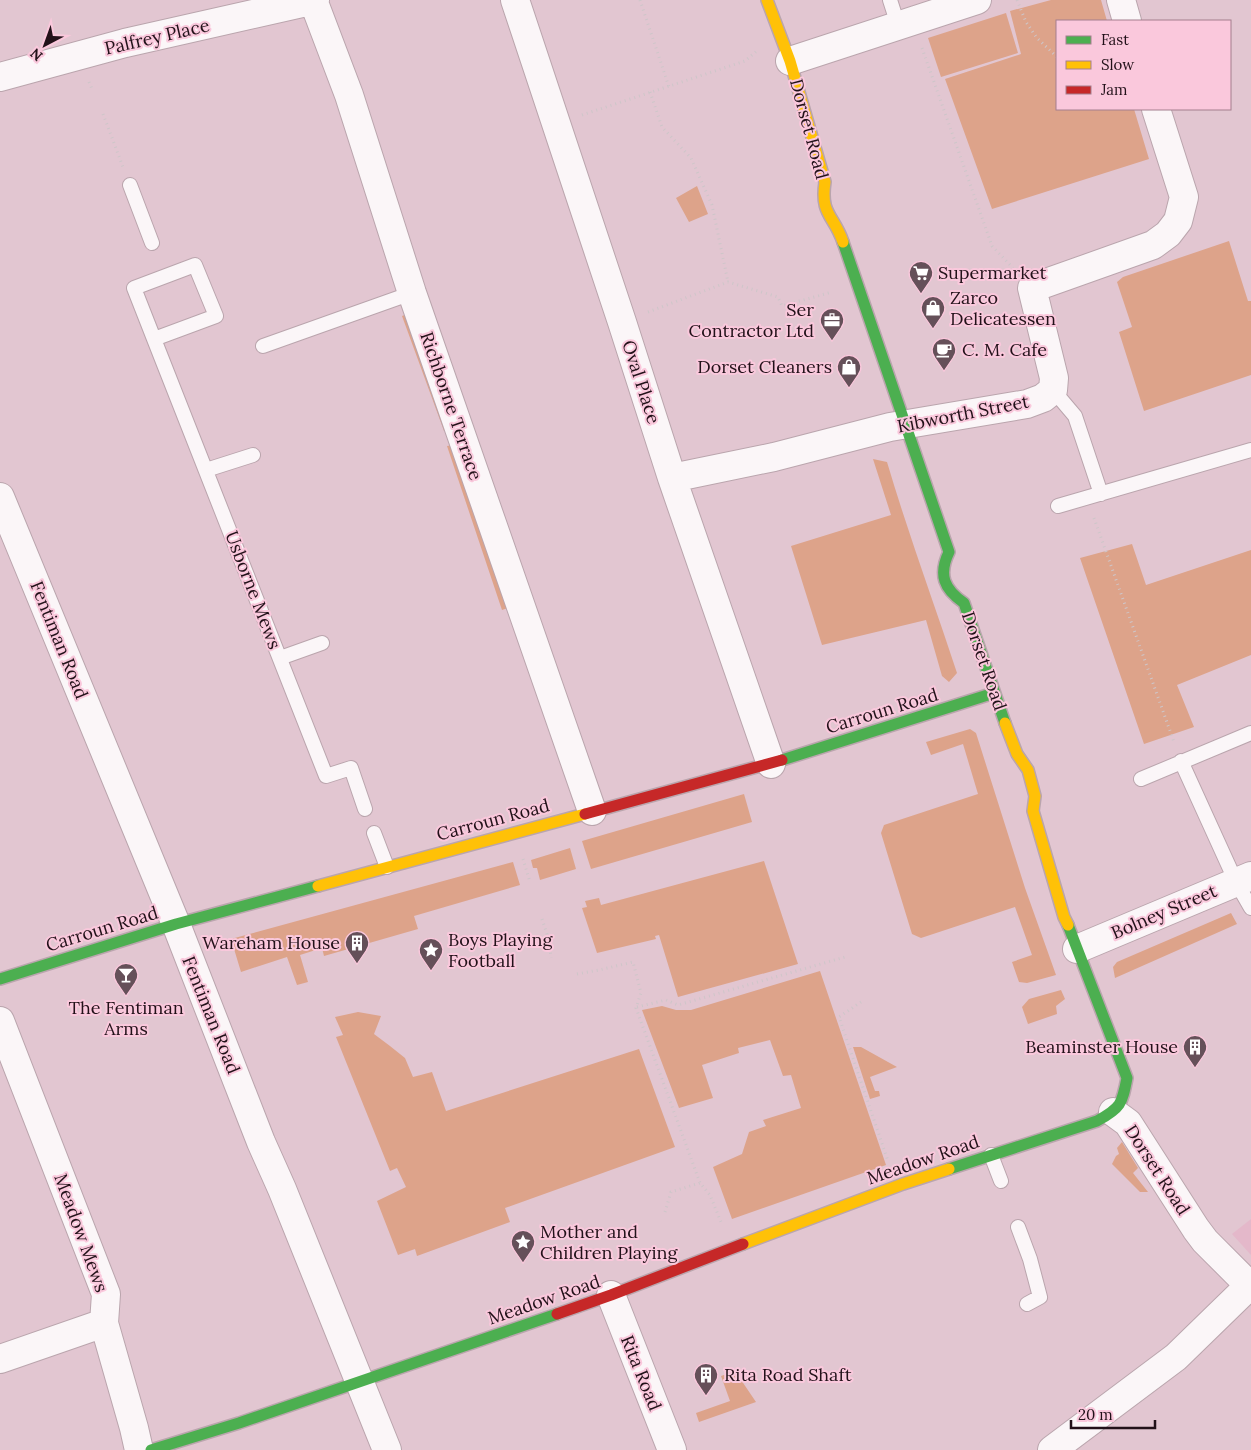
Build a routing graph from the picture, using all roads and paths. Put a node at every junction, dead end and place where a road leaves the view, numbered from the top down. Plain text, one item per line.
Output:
1 (314, 0) edge
2 (515, 0) edge
3 (640, 0) edge
4 (767, 0) edge
5 (890, 0) edge
6 (977, 0) edge
7 (1017, 0) edge
8 (1120, 0) edge
9 (1127, 20) edge
10 (905, 23) junction
11 (760, 48) dead end
12 (1056, 56) edge
13 (790, 61) junction
14 (0, 77) edge
15 (669, 87) junction
16 (650, 91) junction
17 (1156, 110) edge
18 (102, 114) dead end
19 (556, 124) junction
20 (130, 185) joint
21 (152, 243) dead end
22 (728, 282) junction
23 (1032, 288) junction
24 (840, 290) dead end
25 (412, 293) junction
26 (622, 322) junction
27 (154, 339) junction
28 (263, 346) dead end
29 (1052, 390) junction
30 (906, 424) junction
31 (1251, 450) edge
32 (253, 455) dead end
33 (206, 470) junction
34 (672, 478) junction
35 (1101, 494) junction
36 (0, 497) edge
37 (1087, 498) junction
38 (1058, 506) dead end
39 (322, 642) dead end
40 (280, 658) junction
41 (994, 694) junction
42 (1251, 733) edge
43 (1181, 761) junction
44 (771, 764) junction
45 (1141, 778) dead end
46 (365, 809) dead end
47 (592, 812) junction
48 (374, 833) dead end
49 (387, 867) junction
50 (1243, 879) edge
51 (1251, 908) edge
52 (542, 919) dead end
53 (176, 924) junction
54 (1077, 949) junction
55 (845, 957) dead end
56 (551, 958) dead end
57 (577, 974) dead end
58 (0, 979) edge
59 (862, 1002) dead end
60 (636, 1008) junction
61 (0, 1021) edge
62 (1113, 1112) junction
63 (991, 1154) junction
64 (891, 1168) dead end
65 (1001, 1181) dead end
66 (700, 1183) junction
67 (665, 1212) dead end
68 (724, 1227) dead end
69 (1018, 1227) dead end
70 (1250, 1286) edge
71 (610, 1295) junction
72 (1026, 1304) dead end
73 (104, 1323) junction
74 (0, 1358) edge
75 (359, 1381) junction
76 (139, 1450) edge
77 (151, 1450) edge
78 (387, 1450) edge
79 (672, 1450) edge
80 (1052, 1450) edge

1 - 14 street, Palfrey Place
1 - 25 street, Richborne Terrace
2 - 19 street, Oval Place
3 - 15 path
4 - 13 street, Dorset Road
5 - 10 lane
6 - 10 street
7 - 12 path
8 - 9 street
10 - 13 street
10 - 23 path
11 - 15 path
13 - 30 street, Dorset Road
15 - 16 path
16 - 19 path
16 - 22 path
17 - 23 street
18 - 20 path
19 - 26 street, Oval Place
20 - 21 lane
22 - 24 path
22 - 26 path
23 - 29 street, Kibworth Street
25 - 28 lane
25 - 47 street, Richborne Terrace
26 - 34 street, Oval Place
27 - 27 lane, Usborne Mews
27 - 33 lane, Usborne Mews
29 - 30 street, Kibworth Street
29 - 35 lane
30 - 34 street, Kibworth Street
30 - 41 street, Dorset Road
31 - 35 lane
32 - 33 lane
33 - 40 lane, Usborne Mews
34 - 44 street, Oval Place
35 - 37 lane
36 - 53 street, Fentiman Road
37 - 38 lane
37 - 43 path
39 - 40 lane
40 - 46 lane, Usborne Mews
41 - 44 street, Carroun Road
41 - 54 street, Dorset Road
42 - 43 lane
43 - 45 lane
43 - 50 lane
44 - 47 street, Carroun Road
47 - 49 street, Carroun Road
48 - 49 lane
49 - 53 street, Carroun Road
50 - 51 lane
50 - 54 street, Bolney Street
52 - 56 path
53 - 58 street, Carroun Road
53 - 75 street, Fentiman Road
54 - 62 street, Dorset Road
55 - 60 path
57 - 60 path
59 - 64 path
60 - 66 path
61 - 73 street, Meadow Mews
62 - 63 street, Meadow Road
62 - 70 street, Dorset Road
63 - 65 lane
63 - 71 street, Meadow Road
66 - 67 path
66 - 68 path
69 - 72 lane
70 - 80 street
71 - 75 street, Meadow Road
71 - 79 street, Rita Road
73 - 74 street
73 - 76 street, Meadow Mews
75 - 77 street, Meadow Road
75 - 78 street, Fentiman Road

